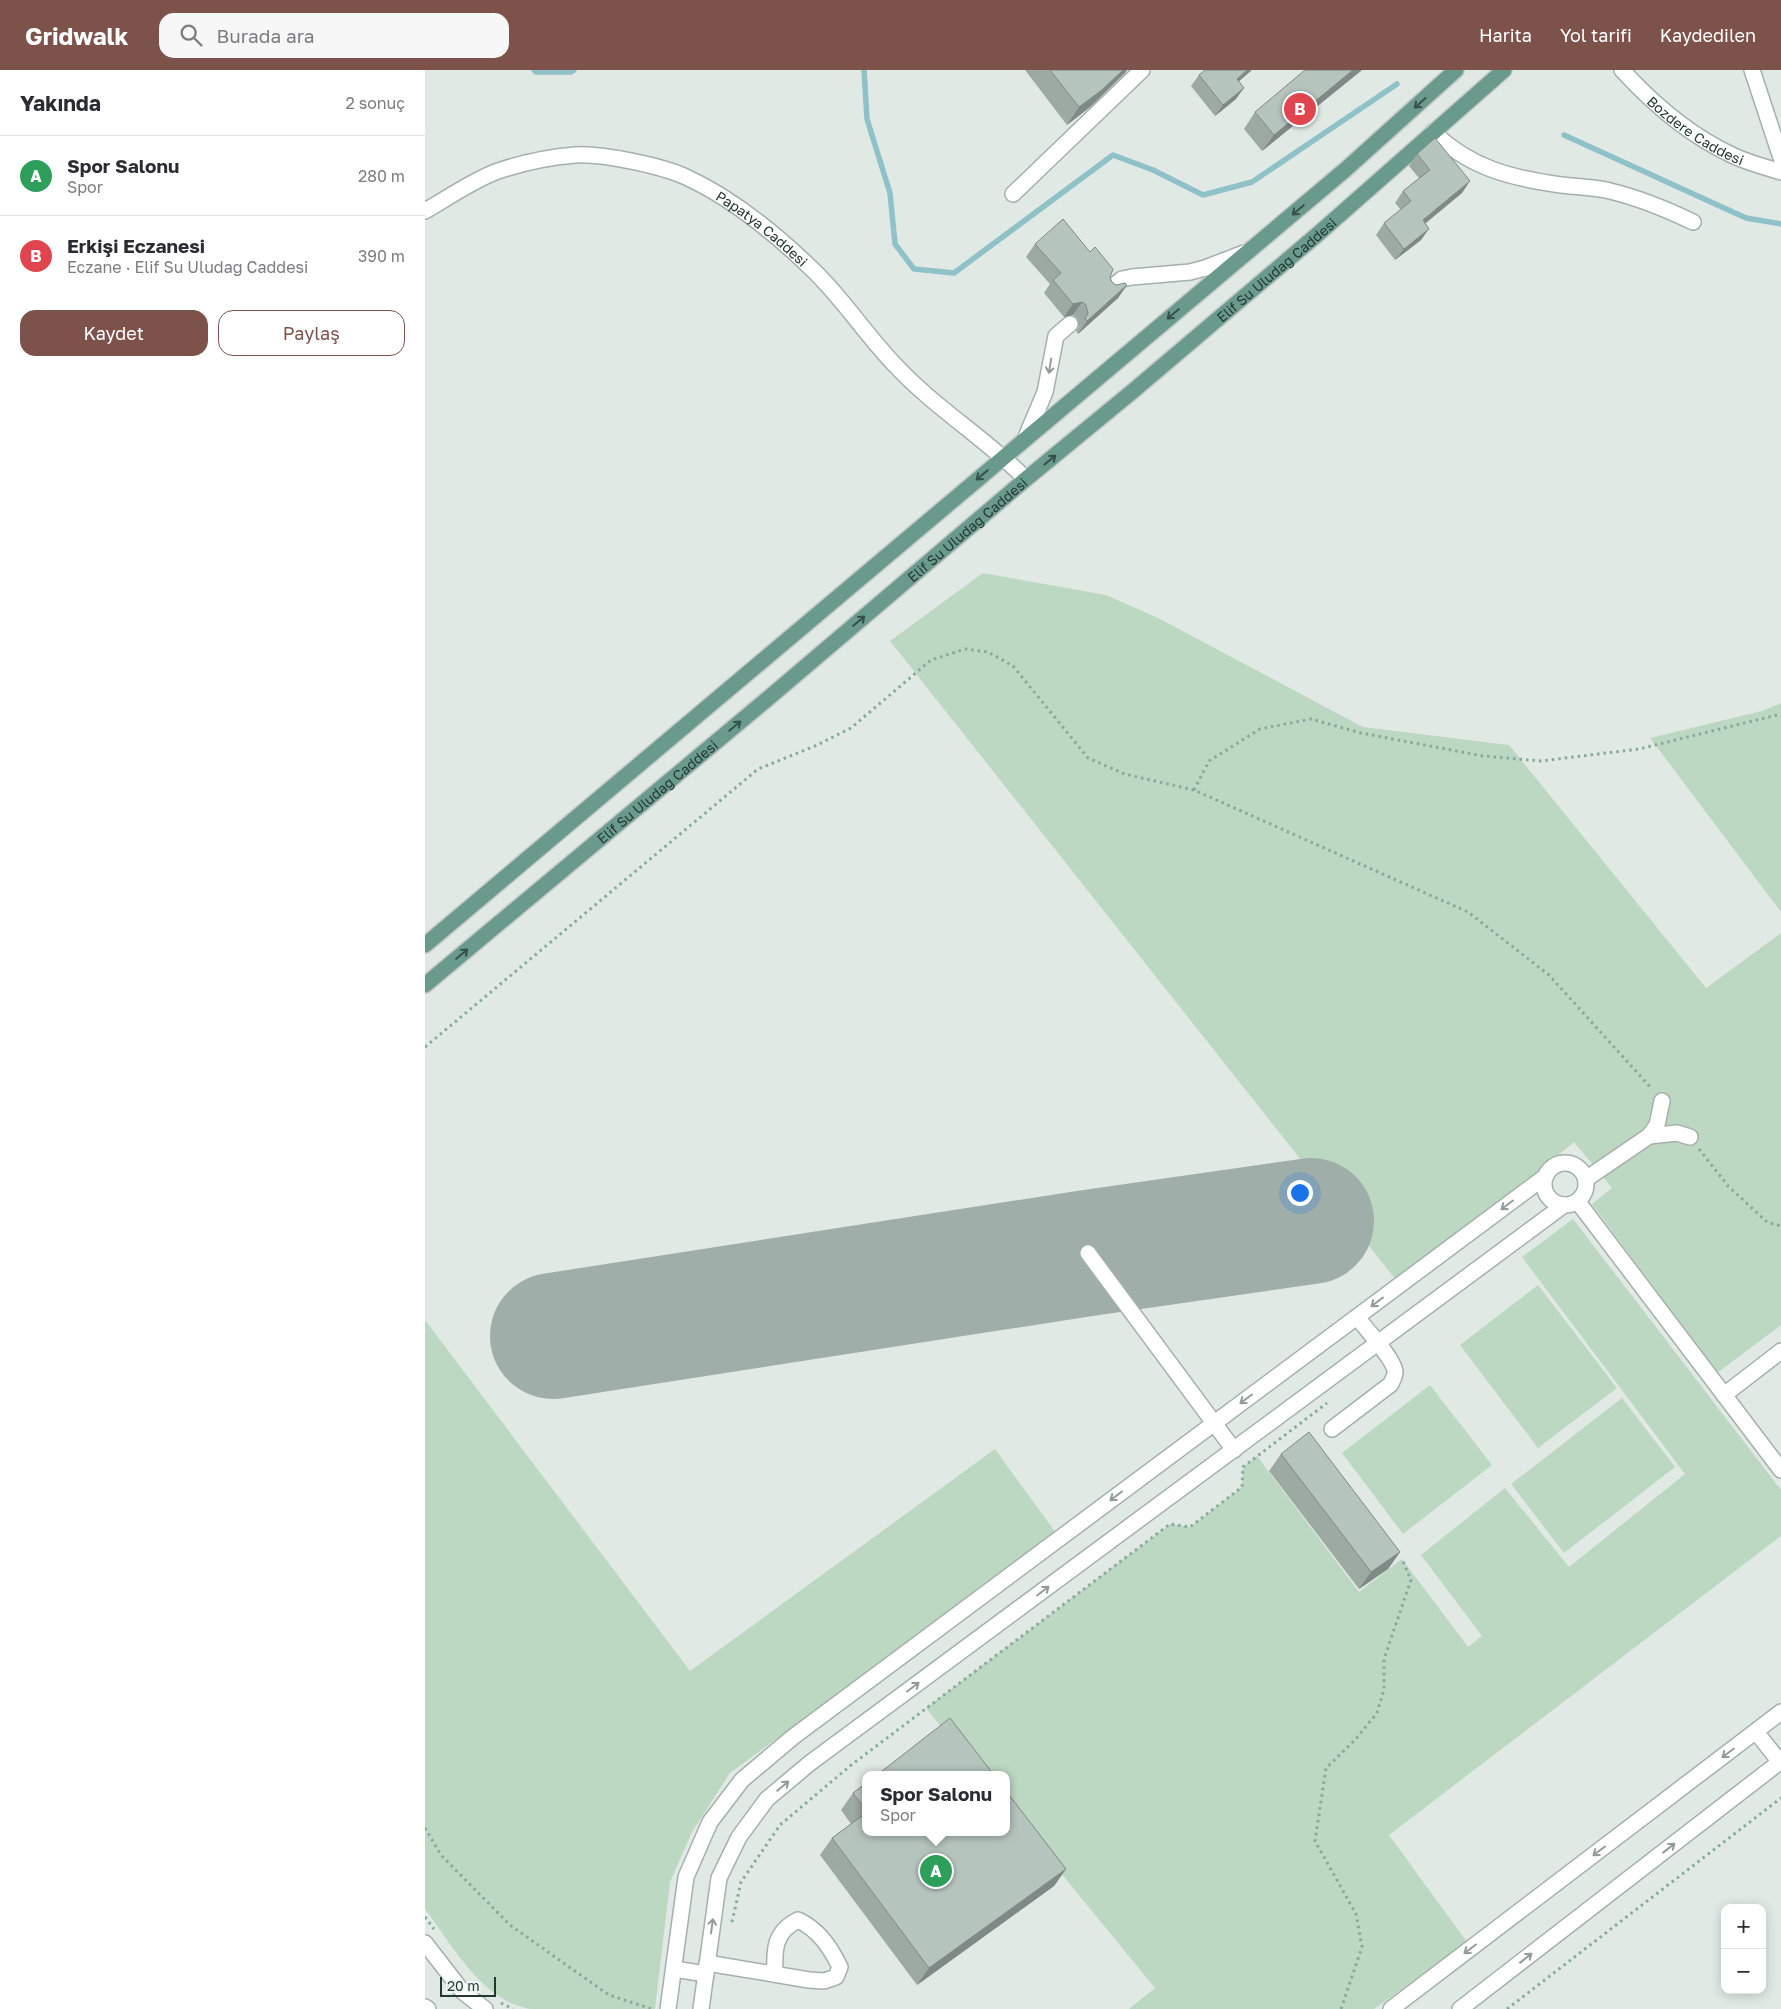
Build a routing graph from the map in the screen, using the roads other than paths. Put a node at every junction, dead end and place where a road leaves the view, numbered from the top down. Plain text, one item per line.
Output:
1 (1142, 70) edge
2 (1456, 70) edge
3 (1504, 70) edge
4 (1622, 70) edge
5 (1752, 70) edge
6 (1433, 132) junction
7 (1781, 158) edge
8 (1781, 172) edge
9 (1013, 194) dead end
10 (425, 212) edge
11 (1693, 222) dead end
12 (1247, 252) junction
13 (1110, 289) edge
14 (1070, 324) dead end
15 (1026, 437) junction
16 (1004, 456) junction
17 (1026, 479) junction
18 (425, 945) edge
19 (425, 985) edge
20 (1662, 1101) road end
21 (1649, 1136) junction
22 (1690, 1137) road end
23 (1546, 1176) junction
24 (1586, 1179) junction
25 (1571, 1204) junction
26 (1087, 1253) dead end
27 (1357, 1317) junction
28 (1377, 1344) junction
29 (1781, 1351) edge
30 (1724, 1395) junction
31 (1214, 1423) junction
32 (1332, 1429) dead end
33 (1234, 1450) junction
34 (1781, 1470) edge
35 (1781, 1712) edge
36 (1756, 1732) junction
37 (1780, 1761) edge
38 (425, 1943) edge
39 (674, 1969) junction
40 (707, 1969) junction
41 (775, 1974) junction
42 (485, 2009) edge
43 (668, 2009) edge
44 (701, 2009) edge
45 (1391, 2009) edge
46 (1460, 2009) edge

1 - 9 street
2 -> 12 main road
3 - 6 main road, Elif Su Uludağ Caddesi
4 - 8 street, Bozdere Caddesi
5 - 7 street
6 - 11 street
17 -> 6 main road, Elif Su Uludağ Caddesi
10 - 16 street, Papatya Caddesi
12 - 13 street
12 -> 15 main road
14 -> 15 street
15 - 16 main road
16 - 17 street, Papatya Caddesi
16 -> 18 main road
19 -> 17 main road, Elif Su Uludağ Caddesi
20 - 21 street
21 - 22 street
21 - 24 street
23 - 24 street
23 - 25 street
23 -> 27 street
24 - 25 street
25 - 28 street
25 - 30 street
26 - 31 street
27 - 28 street
27 -> 31 street
28 - 32 street
28 - 33 street
29 - 30 street
30 - 34 street
31 - 33 street
31 -> 39 street
40 -> 33 street
35 - 36 street
36 - 37 street
36 -> 45 street
46 -> 37 street
38 - 42 street
39 - 40 street
39 - 43 street
40 - 41 street
40 - 44 street
41 - 41 street

